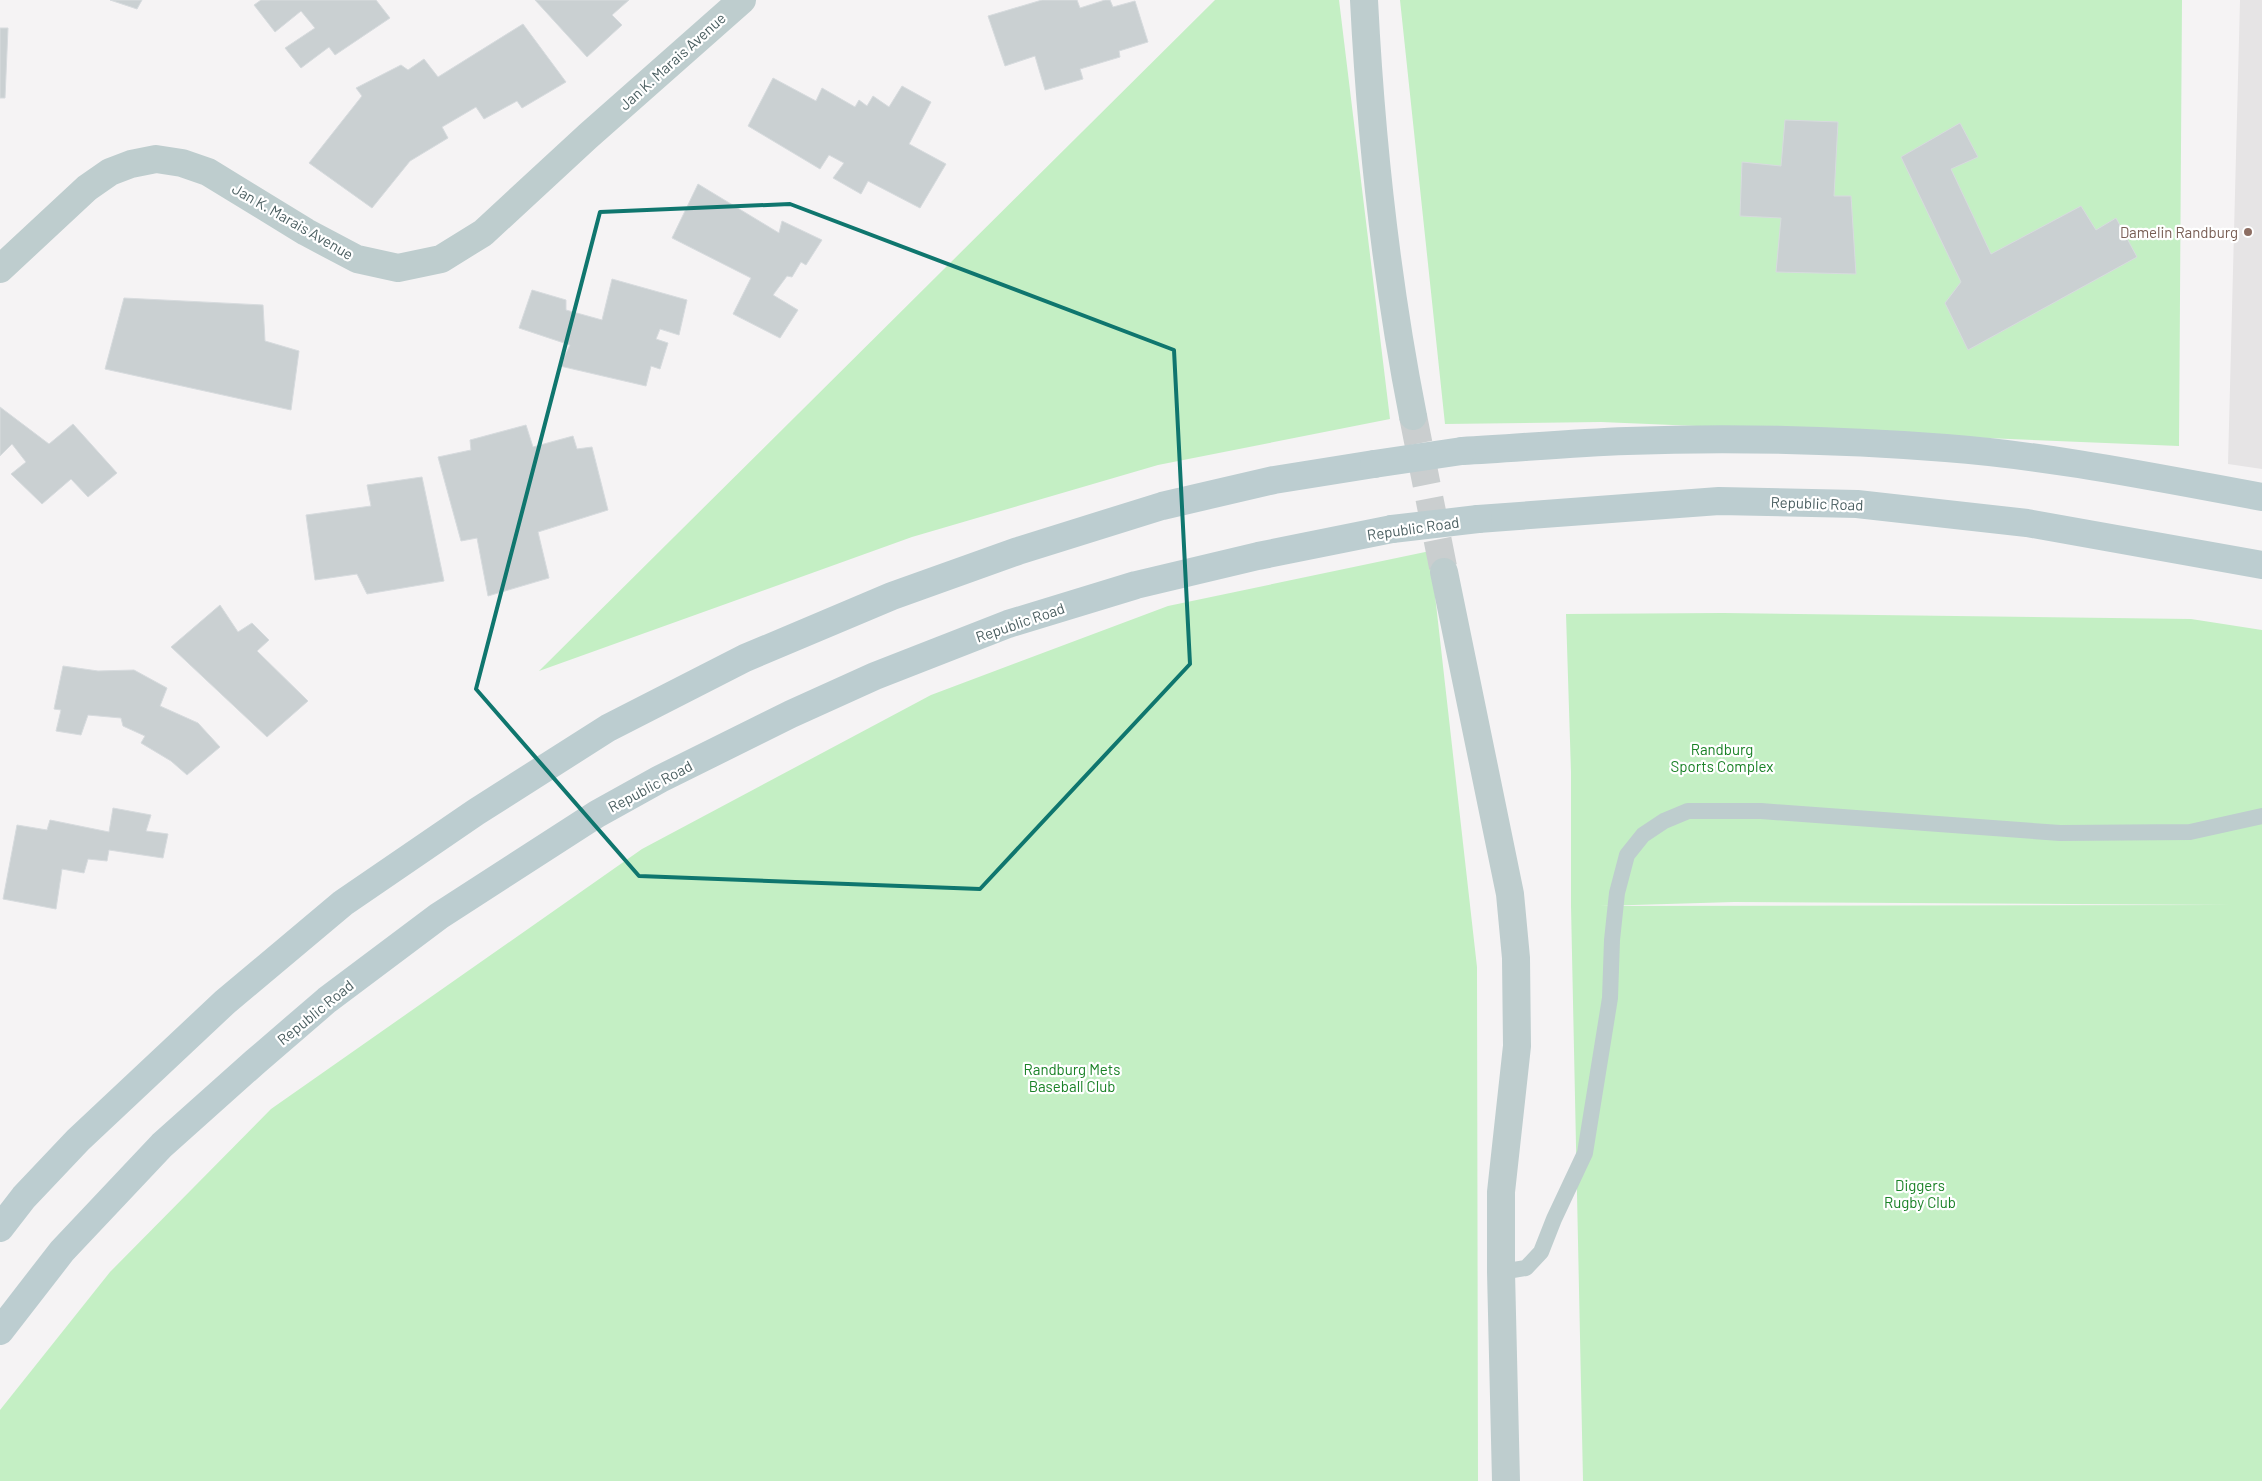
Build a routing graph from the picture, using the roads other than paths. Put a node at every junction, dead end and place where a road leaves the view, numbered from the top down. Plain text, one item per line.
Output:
1 (742, 0) edge
2 (1364, 0) edge
3 (0, 269) edge
4 (1413, 416) tunnel mouth
5 (2262, 497) edge
6 (2262, 565) edge
7 (1444, 572) tunnel mouth
8 (2262, 816) edge
9 (0, 1228) edge
10 (1501, 1272) junction
11 (0, 1331) edge
12 (1506, 1481) edge

1 - 3 street, Jan K. Marais Avenue
2 - 4 street
5 - 9 main road, bridge
6 - 11 main road, Republic Road, bridge
7 - 10 street
8 - 10 lane
10 - 12 street

